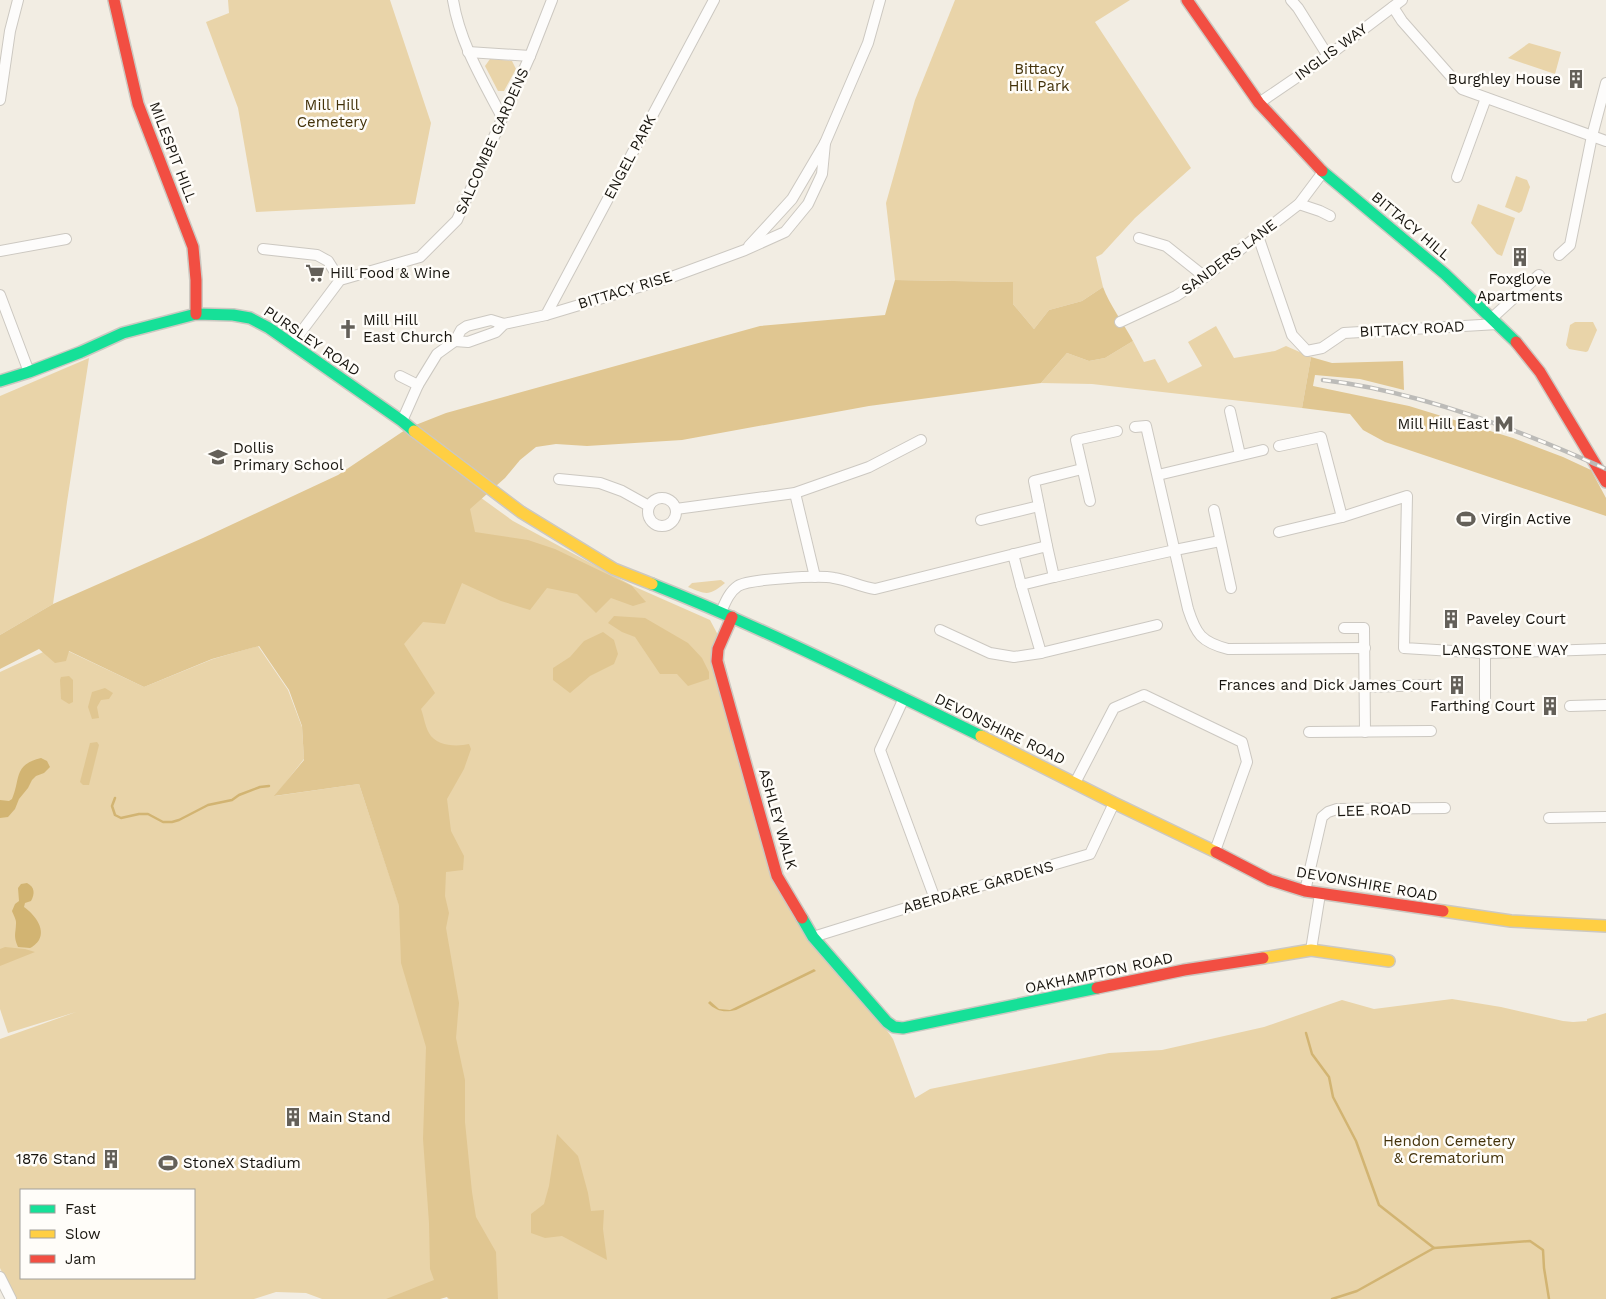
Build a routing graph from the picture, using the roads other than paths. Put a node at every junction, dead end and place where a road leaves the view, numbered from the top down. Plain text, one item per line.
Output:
1 (18, 0) edge
2 (114, 0) edge
3 (453, 0) edge
4 (552, 0) edge
5 (714, 0) edge
6 (880, 0) edge
7 (1187, 0) edge
8 (1291, 0) edge
9 (1402, 0) edge
10 (1393, 7) junction
11 (5, 30) edge
12 (468, 52) junction
13 (530, 56) junction
14 (1328, 56) junction
15 (1606, 82) edge
16 (1486, 98) junction
17 (0, 100) edge
18 (1259, 103) junction
19 (502, 117) junction
20 (1592, 136) junction
21 (1606, 141) edge
22 (825, 143) junction
23 (1323, 172) junction
24 (1457, 177) dead end
25 (1299, 204) junction
26 (1330, 216) dead end
27 (1258, 236) junction
28 (1139, 238) dead end
29 (66, 239) dead end
30 (262, 249) dead end
31 (745, 250) junction
32 (0, 251) edge
33 (1559, 255) dead end
34 (1539, 275) dead end
35 (1205, 277) junction
36 (340, 280) junction
37 (0, 295) edge
38 (196, 314) junction
39 (546, 314) junction
40 (1495, 321) junction
41 (1120, 322) dead end
42 (504, 324) junction
43 (455, 341) junction
44 (292, 344) junction
45 (29, 372) junction
46 (400, 376) dead end
47 (0, 381) edge
48 (418, 385) junction
49 (1230, 411) dead end
50 (402, 421) junction
51 (1136, 427) dead end
52 (1117, 431) dead end
53 (423, 439) joint
54 (921, 440) dead end
55 (1279, 446) dead end
56 (1263, 450) dead end
57 (1240, 455) junction
58 (1082, 469) junction
59 (1158, 475) junction
60 (559, 480) dead end
61 (1606, 482) edge
62 (795, 494) junction
63 (1090, 501) dead end
64 (649, 506) junction
65 (1039, 506) junction
66 (676, 509) junction
67 (1214, 510) dead end
68 (1342, 517) junction
69 (981, 520) dead end
70 (1279, 532) dead end
71 (1220, 541) junction
72 (1047, 546) junction
73 (1176, 550) junction
74 (1013, 554) junction
75 (815, 577) junction
76 (1054, 577) junction
77 (1021, 585) junction
78 (1231, 588) dead end
79 (727, 614) junction
80 (1157, 625) dead end
81 (1344, 628) dead end
82 (940, 630) dead end
83 (1365, 648) junction
84 (1606, 649) edge
85 (1041, 652) junction
86 (1485, 653) junction
87 (1432, 685) dead end
88 (1364, 687) junction
89 (904, 698) junction
90 (1486, 699) dead end
91 (1606, 705) edge
92 (1570, 706) dead end
93 (1431, 731) dead end
94 (1309, 732) dead end
95 (1365, 732) junction
96 (1075, 783) junction
97 (1114, 803) junction
98 (1445, 808) dead end
99 (1606, 817) edge
100 (1549, 818) dead end
101 (1215, 851) junction
102 (1305, 891) junction
103 (1320, 894) junction
104 (935, 899) junction
105 (1606, 926) edge
106 (813, 938) junction
107 (1311, 950) junction
108 (1389, 961) dead end
109 (894, 1027) joint
110 (0, 1276) edge
111 (11, 1299) edge

1 - 11 street
2 - 38 street, MILESPIT HILL
3 - 12 street
4 - 13 street, SALCOMBE GARDENS
5 - 39 street, ENGEL PARK
6 - 22 street, BITTACY RISE
7 - 18 street, BITTACY HILL
8 - 14 street
9 - 10 street, INGLIS WAY
10 - 14 street, INGLIS WAY
10 - 16 street
11 - 17 street
12 - 13 street
12 - 19 street
13 - 19 street, SALCOMBE GARDENS
14 - 18 street, INGLIS WAY
15 - 20 street
16 - 20 street
16 - 24 street
18 - 23 street, BITTACY HILL
19 - 36 street, SALCOMBE GARDENS
20 - 21 street
20 - 33 street
22 - 31 street, BITTACY RISE
22 - 31 street, BITTACY RISE
23 - 25 street, SANDERS LANE
23 - 40 street, BITTACY HILL
25 - 26 street
25 - 27 street, SANDERS LANE
27 - 35 street, SANDERS LANE
27 - 40 street, BITTACY ROAD
28 - 35 street
29 - 32 street
30 - 36 street
31 - 39 street, BITTACY RISE
34 - 40 street
35 - 41 street, SANDERS LANE
36 - 44 street
37 - 45 street
38 - 44 street, PURSLEY ROAD
38 - 45 street, PURSLEY ROAD
39 - 42 street, BITTACY RISE
40 - 61 street, BITTACY HILL
42 - 43 street, BITTACY RISE
42 - 43 street, BITTACY RISE
43 - 48 street, BITTACY RISE
44 - 50 street, PURSLEY ROAD
45 - 47 street, PURSLEY ROAD
46 - 48 street
48 - 50 street, BITTACY RISE
49 - 57 street
50 - 53 street, PURSLEY ROAD
51 - 59 street
52 - 58 street
53 - 79 street, DEVONSHIRE ROAD
54 - 62 street
55 - 68 street
56 - 57 street
57 - 59 street
58 - 63 street
58 - 65 street
59 - 73 street
60 - 64 street
62 - 66 street
62 - 75 street
64 - 66 street
64 - 66 street
65 - 69 street
65 - 72 street
67 - 71 street
68 - 70 street
68 - 86 street, LANGSTONE WAY
71 - 73 street
71 - 78 street
72 - 74 street
72 - 76 street
73 - 76 street
73 - 83 street
74 - 75 street
74 - 77 street
75 - 79 street
76 - 77 street
77 - 85 street
79 - 89 street, DEVONSHIRE ROAD
79 - 106 street, ASHLEY WALK
80 - 85 street
81 - 83 street
82 - 85 street
83 - 88 street
84 - 86 street, LANGSTONE WAY
86 - 90 street
87 - 88 street
88 - 95 street
89 - 96 street, DEVONSHIRE ROAD
89 - 104 street
91 - 92 street
93 - 95 street
94 - 95 street
96 - 97 street, DEVONSHIRE ROAD
96 - 101 street
97 - 101 street, DEVONSHIRE ROAD
97 - 104 street, ABERDARE GARDENS
98 - 102 street, LEE ROAD
99 - 100 street
101 - 102 street, DEVONSHIRE ROAD
102 - 103 street, DEVONSHIRE ROAD
103 - 105 street, DEVONSHIRE ROAD
103 - 107 street
104 - 106 street, ABERDARE GARDENS
106 - 109 street, ASHLEY WALK
107 - 108 street, OAKHAMPTON ROAD
107 - 109 street, OAKHAMPTON ROAD
110 - 111 street

